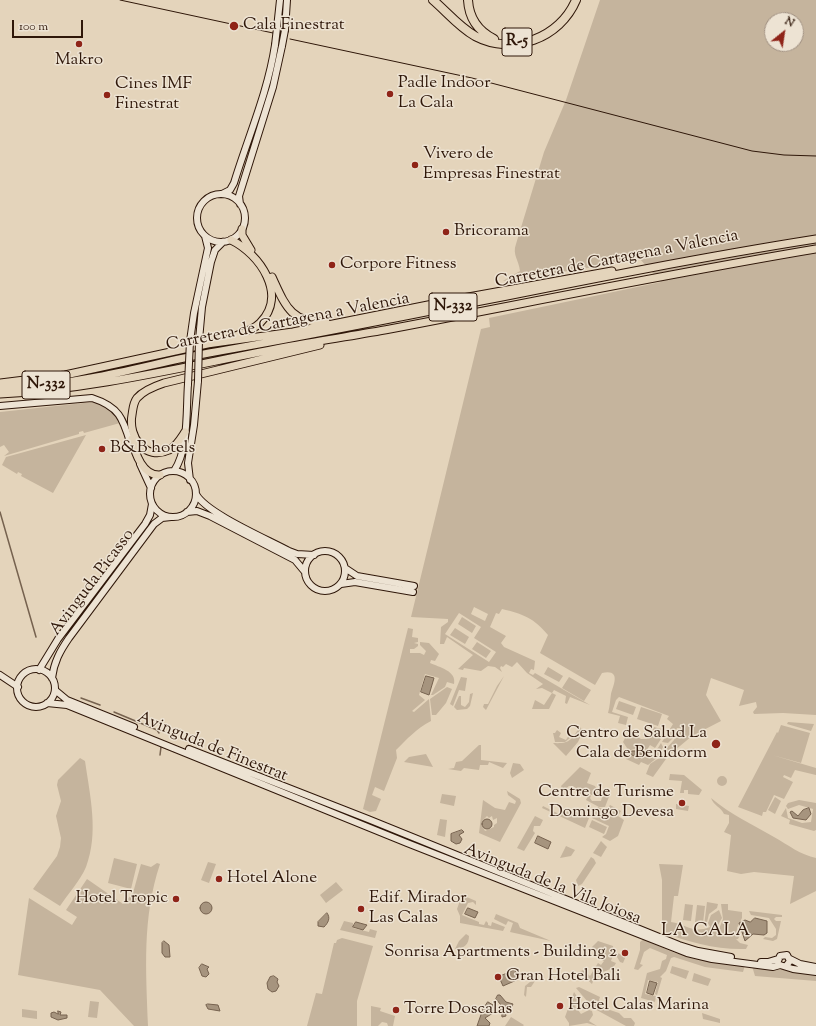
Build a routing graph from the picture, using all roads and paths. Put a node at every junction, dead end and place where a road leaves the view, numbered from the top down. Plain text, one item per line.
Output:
1 (280, 0) edge
2 (287, 0) edge
3 (433, 0) edge
4 (468, 0) edge
5 (573, 0) edge
6 (576, 0) edge
7 (222, 194) junction
8 (240, 204) junction
9 (242, 229) junction
10 (205, 236) junction
11 (816, 239) edge
12 (227, 241) junction
13 (816, 249) edge
14 (642, 269) junction
15 (340, 322) junction
16 (357, 334) junction
17 (207, 344) junction
18 (0, 383) edge
19 (0, 388) edge
20 (0, 394) edge
21 (0, 406) edge
22 (132, 431) junction
23 (185, 432) junction
24 (174, 471) junction
25 (160, 475) junction
26 (190, 480) junction
27 (150, 488) junction
28 (196, 494) junction
29 (152, 504) junction
30 (187, 512) junction
31 (171, 517) junction
32 (314, 555) junction
33 (345, 568) junction
34 (305, 572) junction
35 (341, 584) junction
36 (39, 670) junction
37 (3, 676) edge
38 (21, 677) junction
39 (52, 678) junction
40 (18, 687) junction
41 (55, 690) junction
42 (47, 703) junction
43 (364, 825) joint
44 (410, 841) junction
45 (790, 959) junction
46 (781, 963) junction
47 (816, 967) edge
48 (816, 972) edge

1 - 7 main road, bridge
2 - 8 main road, bridge
3 - 6 highway
4 - 5 highway, R-5
7 - 8 main road
7 - 10 main road
8 - 9 main road
9 - 12 main road
9 - 15 highway
10 - 12 main road
10 - 23 main road, bridge
11 - 14 highway, Carretera de Cartagena a Valencia / N-332
12 - 17 highway
12 - 26 main road, bridge
13 - 16 highway, Carretera de Cartagena a Valencia / N-332
14 - 15 highway
14 - 19 highway, Carretera de Cartagena a Valencia / N-332
15 - 17 highway
16 - 20 highway, Carretera de Cartagena a Valencia / N-332
16 - 22 highway
17 - 18 highway
21 - 27 main road
22 - 23 highway
22 - 25 highway
23 - 24 main road
24 - 25 main road
24 - 26 main road
25 - 27 main road
26 - 28 main road
27 - 29 main road
28 - 30 main road
28 - 32 main road
29 - 31 main road
29 - 36 main road, Avinguda Picasso
30 - 31 main road
30 - 34 main road
31 - 39 main road, Avinguda Picasso
32 - 33 main road
32 - 34 main road
33 - 35 main road
33 - 35 main road
34 - 35 main road
36 - 38 main road
36 - 39 main road
37 - 38 main road
37 - 40 main road
38 - 40 main road
39 - 41 main road
40 - 42 main road
41 - 42 main road
41 - 44 main road, Avinguda de Finestrat
42 - 43 main road, Avinguda de Finestrat
43 - 44 main road, Avinguda de la Vila Joiosa
44 - 46 main road, Avinguda de la Vila Joiosa
44 - 46 main road, Avinguda de la Vila Joiosa
45 - 46 main road
45 - 46 main road
45 - 47 main road
46 - 48 main road, Avinguda de la Vila Joiosa

